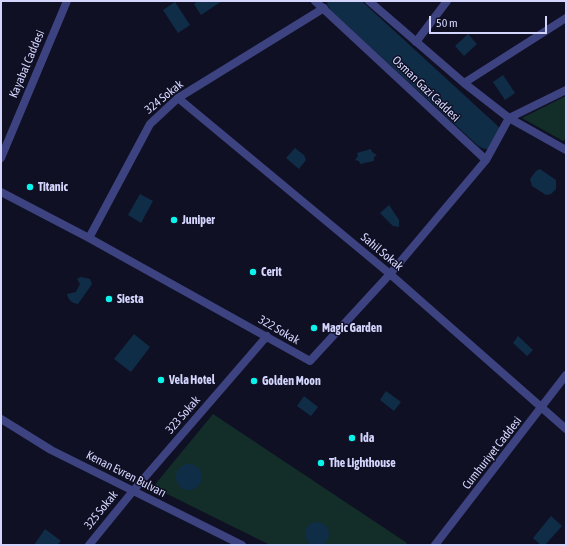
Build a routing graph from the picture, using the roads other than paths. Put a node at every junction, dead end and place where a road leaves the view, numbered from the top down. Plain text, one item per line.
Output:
1 (67, 1) edge
2 (315, 1) edge
3 (369, 1) edge
4 (447, 1) edge
5 (324, 8) junction
6 (566, 18) edge
7 (416, 42) junction
8 (464, 83) junction
9 (566, 90) edge
10 (178, 98) junction
11 (509, 118) junction
12 (566, 150) edge
13 (1, 158) edge
14 (486, 160) junction
15 (1, 192) edge
16 (90, 238) junction
17 (390, 274) junction
18 (267, 336) junction
19 (566, 375) edge
20 (542, 408) junction
21 (1, 420) edge
22 (566, 429) edge
23 (132, 491) junction
24 (89, 545) edge
25 (242, 545) edge
26 (435, 545) edge

1 - 13 street, Kayabal Caddesi
2 - 5 street, Osman Gazi Caddesi
3 - 7 street
4 - 7 street
5 - 10 street, 324 Sokak
5 - 14 street, Osman Gazi Caddesi
6 - 8 street
7 - 8 street
8 - 11 street
9 - 11 street
10 - 16 street, 324 Sokak
10 - 17 street, Sahil Sokak
11 - 12 street
11 - 14 street
14 - 17 street, 322 Sokak
15 - 16 street, 322 Sokak
16 - 18 street, 322 Sokak
17 - 18 street, 322 Sokak
17 - 20 street, Sahil Sokak
18 - 23 street, 323 Sokak
19 - 20 street, Cumhuriyet Caddesi
20 - 22 street, Sahil Sokak
20 - 26 street, Cumhuriyet Caddesi
21 - 23 street, Kenan Evren Bulvarı
23 - 24 street, 325 Sokak
23 - 25 street, Kenan Evren Bulvarı

